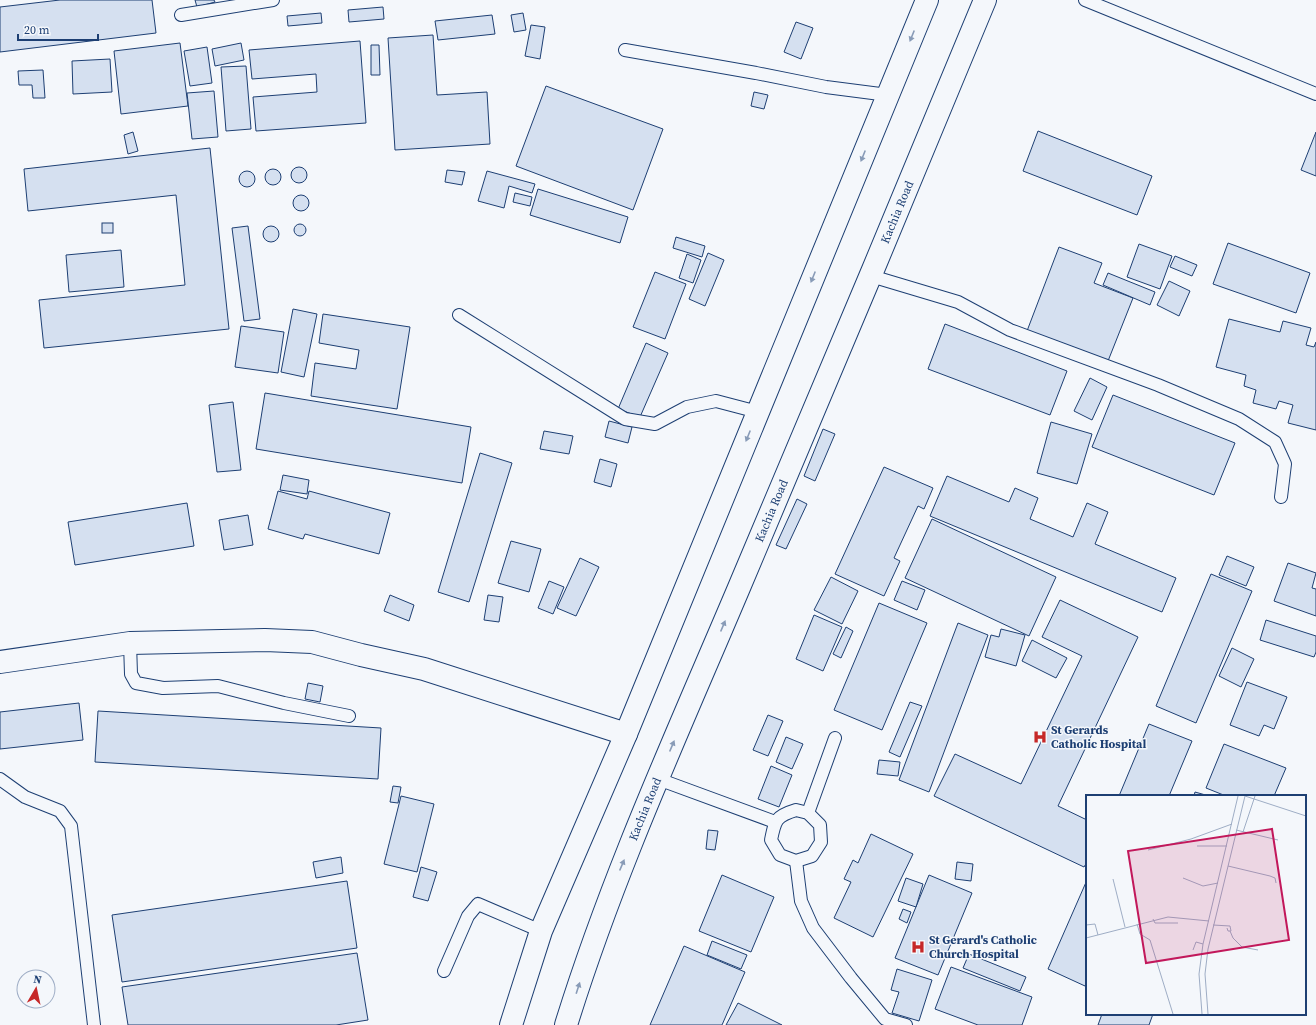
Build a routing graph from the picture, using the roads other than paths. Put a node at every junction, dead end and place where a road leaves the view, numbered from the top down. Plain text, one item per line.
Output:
1 (273, 0) edge
2 (927, 0) edge
3 (985, 0) edge
4 (1085, 0) edge
5 (181, 15) dead end
6 (625, 50) dead end
7 (1316, 94) edge
8 (888, 95) junction
9 (871, 276) junction
10 (458, 315) dead end
11 (758, 412) junction
12 (1282, 497) dead end
13 (130, 643) junction
14 (0, 662) edge
15 (349, 716) dead end
16 (626, 734) junction
17 (835, 738) dead end
18 (0, 778) edge
19 (658, 779) junction
20 (808, 813) junction
21 (775, 822) junction
22 (796, 861) junction
23 (541, 932) junction
24 (444, 971) dead end
25 (94, 1025) edge
26 (511, 1025) edge
27 (566, 1025) edge
28 (906, 1025) edge

1 - 5 lane
2 -> 8 main road
3 - 9 main road, Kachia Road
4 - 7 lane
6 - 8 lane
8 -> 11 main road
9 - 12 lane
19 -> 9 main road, Kachia Road
10 - 11 lane
11 -> 16 main road
13 - 14 main road
13 - 15 lane
13 - 16 main road
16 - 23 main road
17 - 20 lane
18 - 25 lane
19 - 21 lane
27 -> 19 main road, Kachia Road
20 - 21 lane
20 - 22 lane
21 - 22 lane
22 - 28 lane
23 - 24 lane
23 - 26 main road

